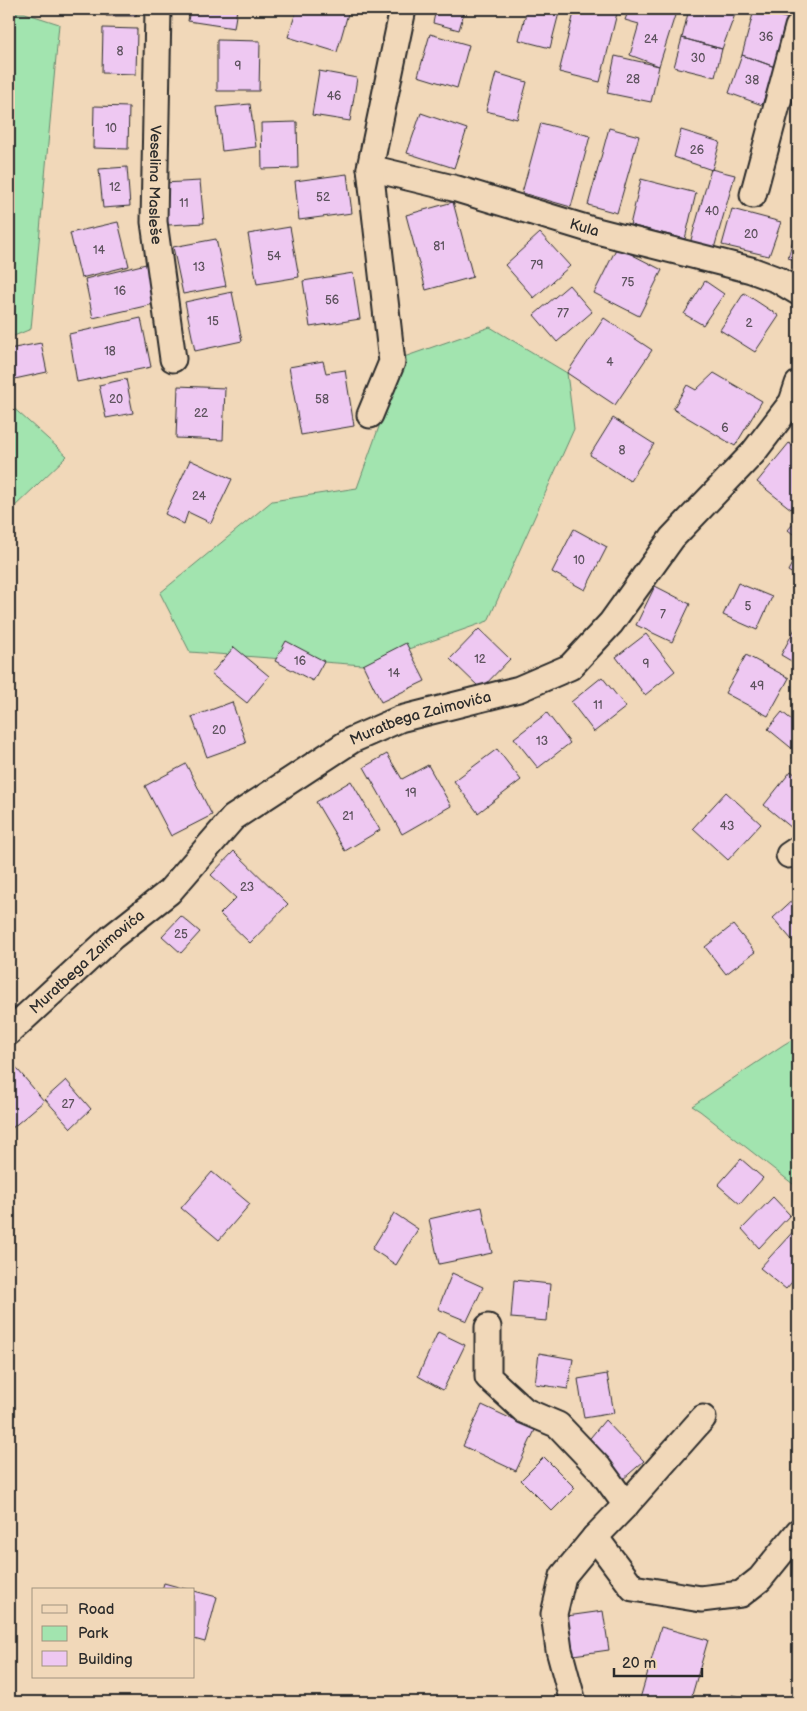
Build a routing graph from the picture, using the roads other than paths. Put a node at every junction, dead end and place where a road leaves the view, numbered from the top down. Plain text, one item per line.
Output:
1 (158, 9) edge
2 (404, 9) edge
3 (798, 26) edge
4 (370, 168) junction
5 (753, 195) dead end
6 (798, 292) edge
7 (173, 359) dead end
8 (796, 399) edge
9 (370, 414) dead end
10 (9, 1032) edge
11 (488, 1327) dead end
12 (703, 1418) dead end
13 (626, 1506) junction
14 (798, 1532) edge
15 (595, 1537) junction
16 (572, 1702) edge

1 - 7 street, Veselina Masleše
2 - 4 street
3 - 5 street
4 - 6 street, Kula
4 - 9 street
8 - 10 street, Muratbega Zaimovića
11 - 13 street
12 - 13 street
13 - 15 street
14 - 15 street
15 - 16 street

